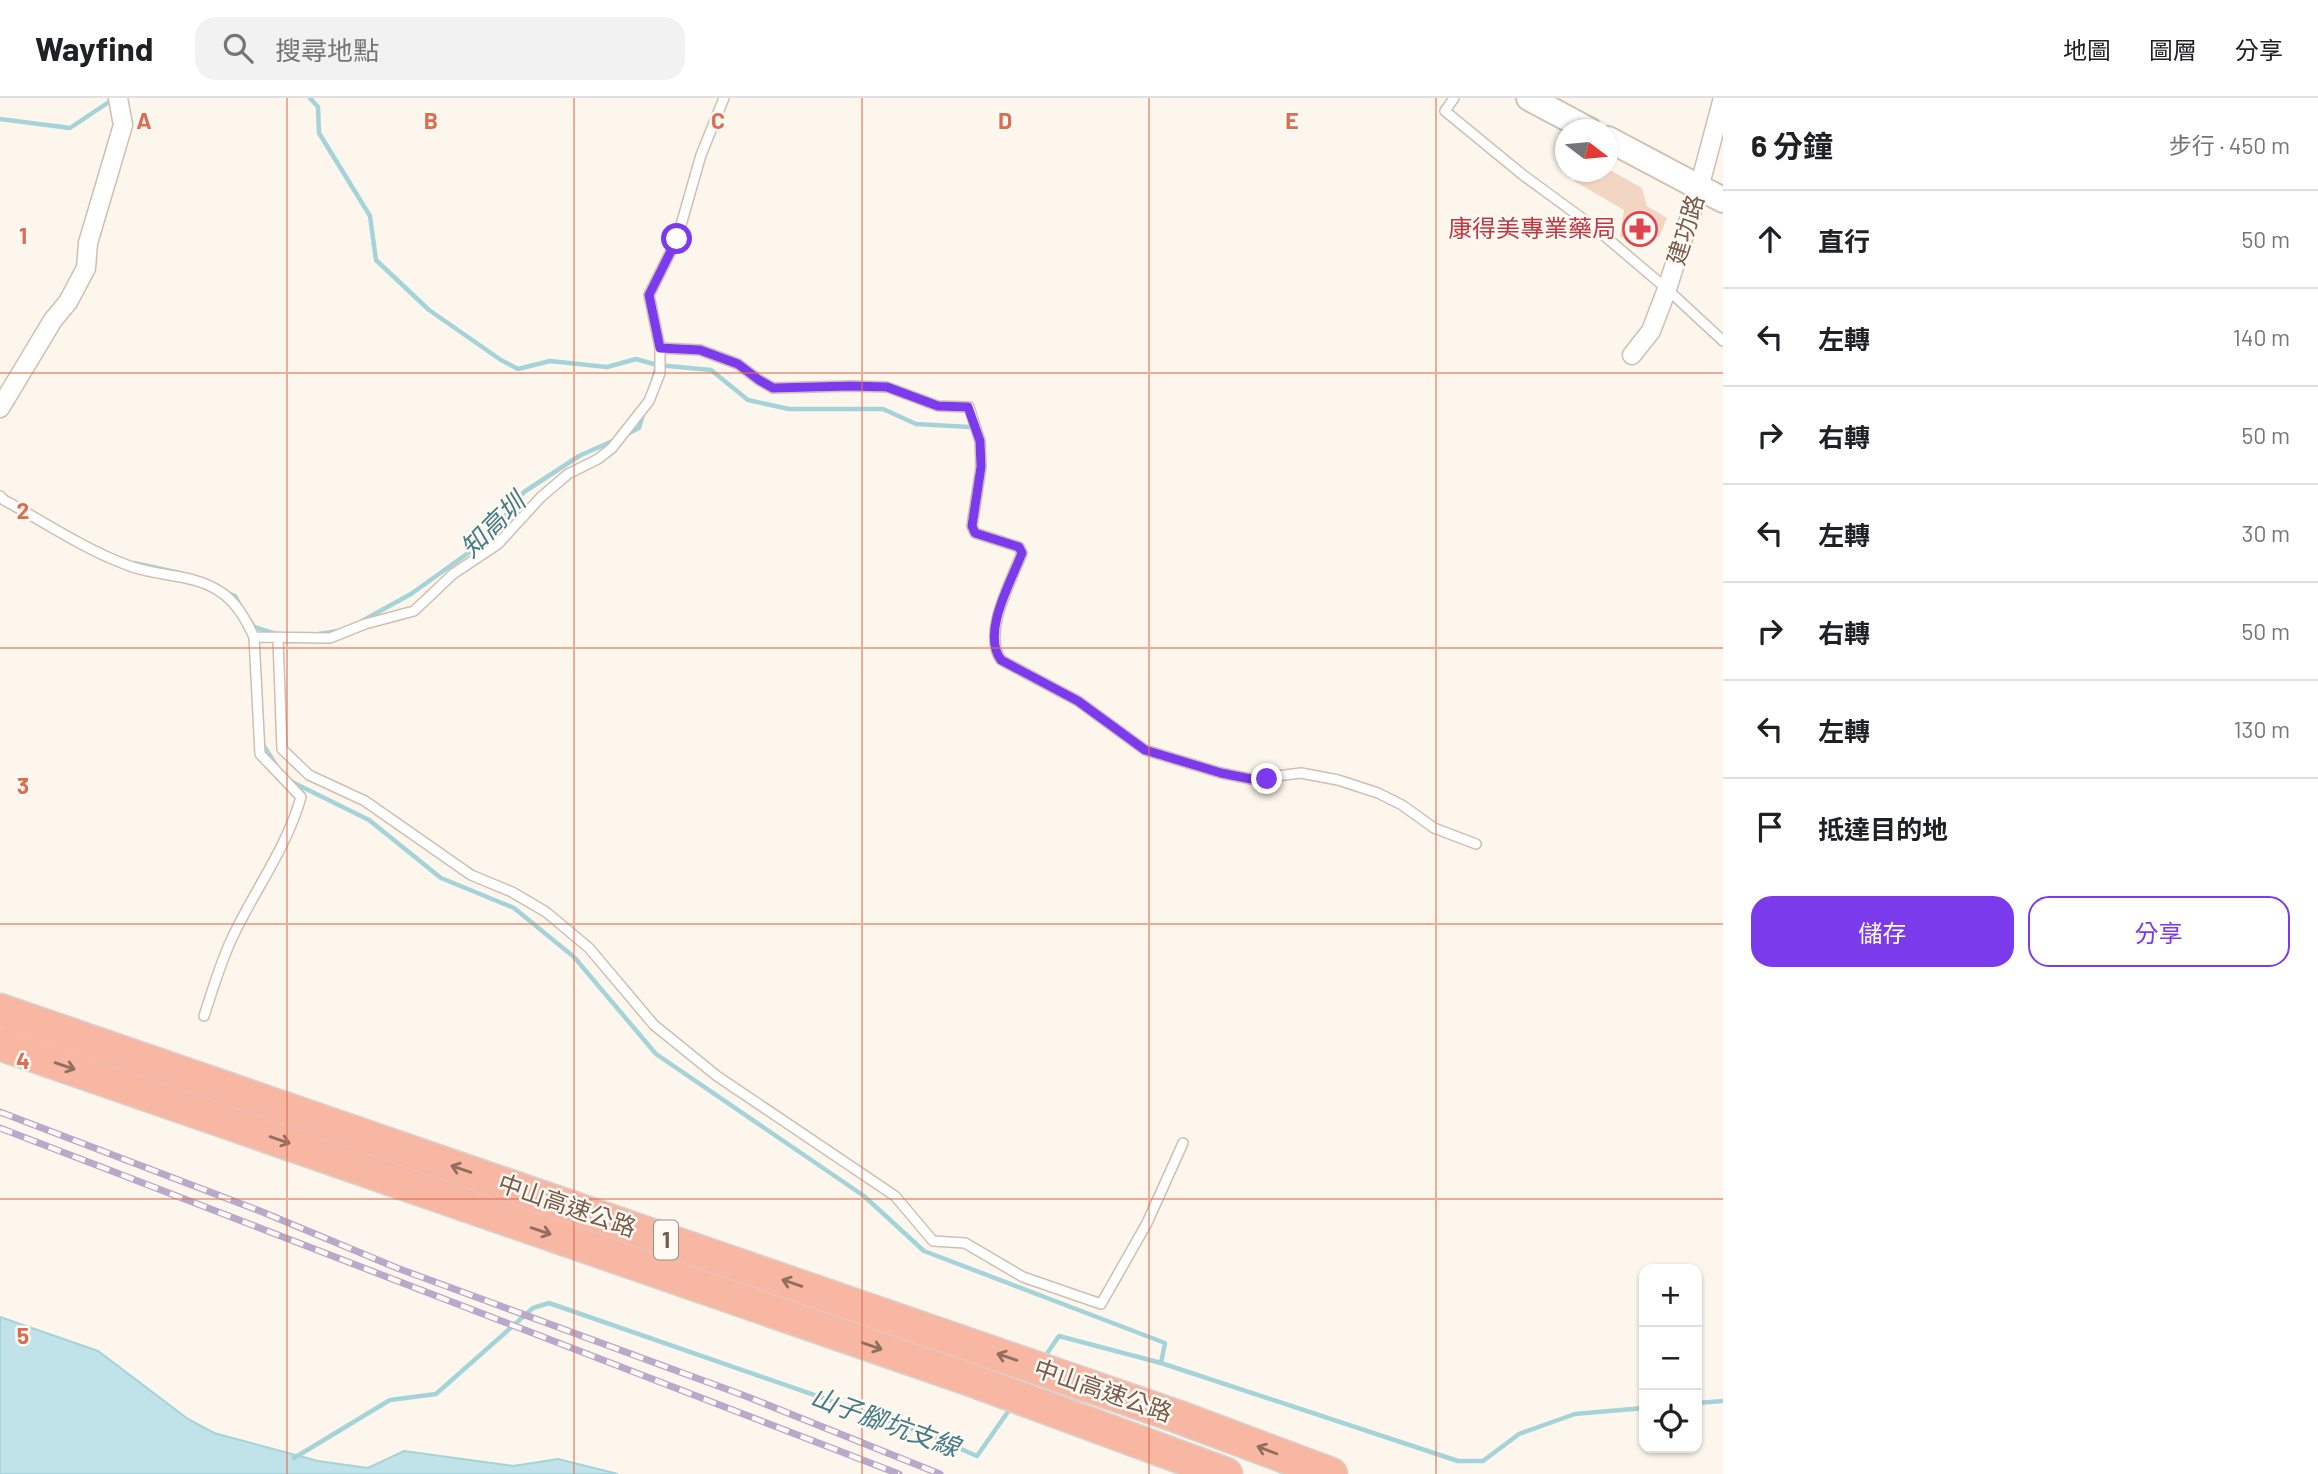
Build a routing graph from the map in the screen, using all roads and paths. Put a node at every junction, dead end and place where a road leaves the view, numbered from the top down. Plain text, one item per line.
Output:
1 (118, 98) edge
2 (724, 98) edge
3 (1454, 98) edge
4 (1529, 98) edge
5 (1723, 98) edge
6 (1568, 119) edge
7 (1618, 144) edge
8 (1699, 188) junction
9 (1723, 200) edge
10 (1667, 289) junction
11 (1723, 341) edge
12 (660, 348) junction
13 (1632, 355) dead end
14 (0, 408) edge
15 (0, 496) edge
16 (254, 637) junction
17 (278, 639) junction
18 (1476, 844) dead end
19 (0, 1010) edge
20 (204, 1016) dead end
21 (0, 1044) edge
22 (1183, 1143) dead end
23 (1226, 1474) edge
24 (1331, 1474) edge

1 - 14 street
2 - 12 lane
3 - 10 lane
4 - 6 main road
5 - 8 street, 建功路
7 - 8 main road
8 - 9 main road
8 - 10 street, 建功路
10 - 11 lane
10 - 13 street, 建功路
12 - 17 lane
12 - 18 lane
15 - 16 lane
16 - 17 lane
16 - 20 lane
17 - 22 lane
24 -> 19 highway, 中山高速公路 / 1
21 -> 23 highway, 中山高速公路 / 1

